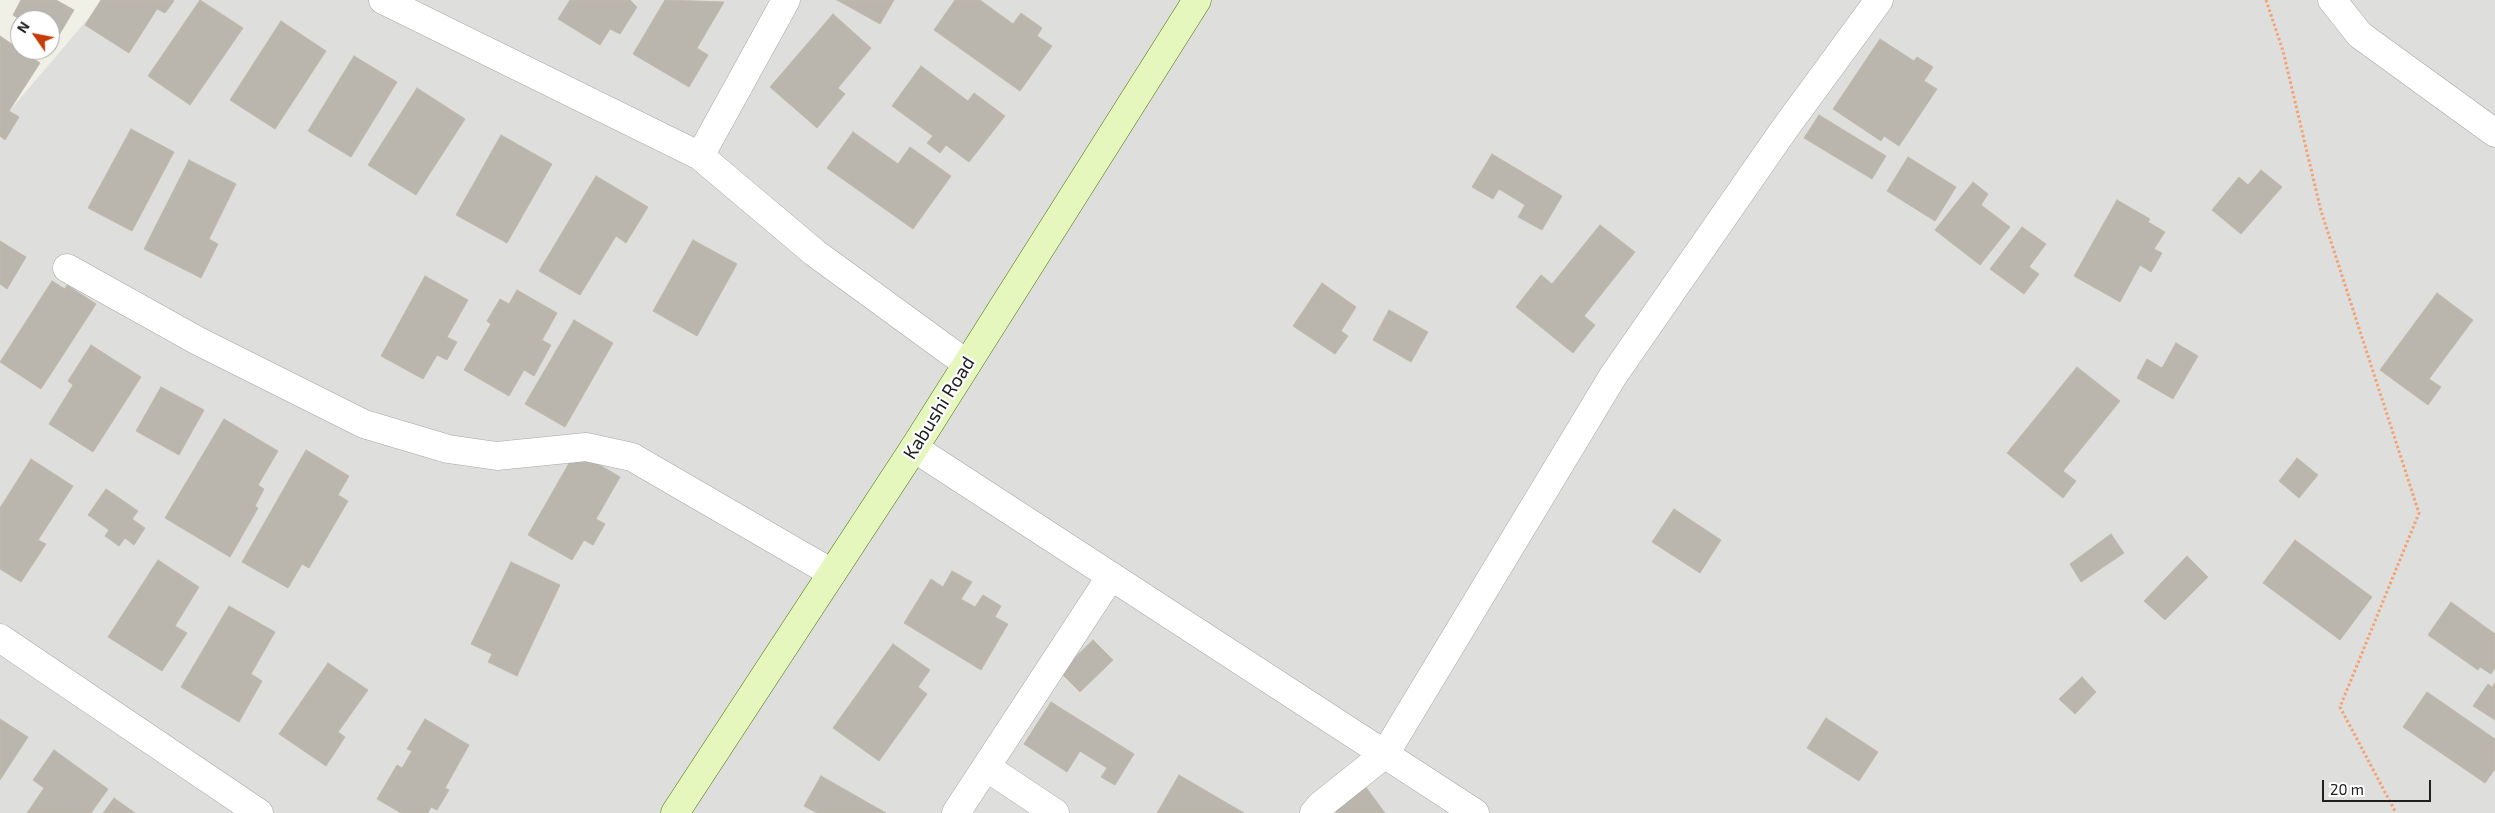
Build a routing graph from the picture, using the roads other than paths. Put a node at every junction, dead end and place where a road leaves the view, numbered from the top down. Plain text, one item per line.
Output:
1 (383, 0) edge
2 (786, 0) edge
3 (1197, 0) edge
4 (1879, 0) edge
5 (2332, 0) edge
6 (2495, 133) edge
7 (700, 156) junction
8 (67, 268) dead end
9 (967, 364) junction
10 (914, 448) junction
11 (832, 573) junction
12 (1111, 576) junction
13 (0, 638) edge
14 (1384, 754) junction
15 (986, 767) junction
16 (259, 813) edge
17 (675, 813) edge
18 (956, 813) edge
19 (1055, 813) edge
20 (1314, 813) edge
21 (1475, 813) edge

1 - 7 street
2 - 7 street
3 - 9 main road, Kabushi Road
4 - 14 street
5 - 6 street
7 - 9 street
8 - 11 street
9 - 10 main road, Kabushi Road
10 - 11 main road, Kabushi Road
10 - 12 street
11 - 17 main road, Kabushi Road
12 - 14 street
12 - 15 street
13 - 16 street
14 - 20 street
14 - 21 street
15 - 18 street
15 - 19 street

